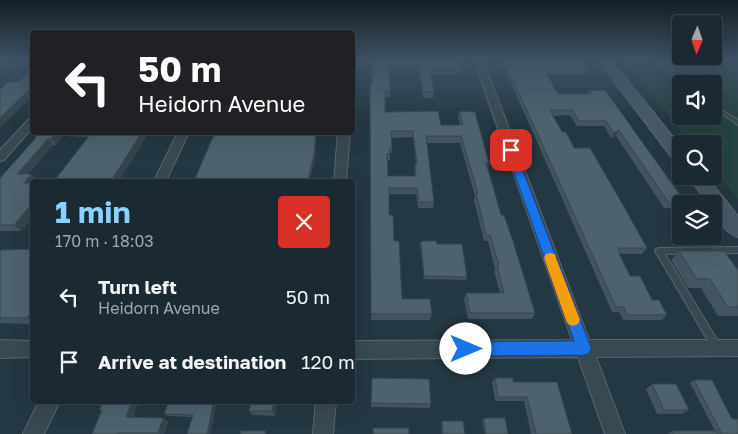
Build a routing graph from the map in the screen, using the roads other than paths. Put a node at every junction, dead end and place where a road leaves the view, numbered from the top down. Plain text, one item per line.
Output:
1 (485, 80) edge
2 (620, 80) edge
3 (722, 112) edge
4 (738, 123) edge
5 (30, 124) edge
6 (183, 135) edge
7 (344, 135) edge
8 (672, 147) edge
9 (0, 157) edge
10 (161, 179) edge
11 (340, 179) edge
12 (703, 185) edge
13 (738, 230) edge
14 (738, 250) edge
15 (584, 348) junction
16 (717, 348) junction
17 (738, 348) edge
18 (0, 349) edge
19 (30, 349) edge
20 (355, 350) edge
21 (48, 404) edge
22 (326, 404) edge
23 (33, 434) edge
24 (323, 434) edge
25 (615, 434) edge

1 - 15 street
2 - 8 main road
3 - 4 lane
5 - 9 street
6 - 10 street
7 - 11 street
12 - 13 main road
14 - 16 lane
15 - 16 street
15 - 20 street
15 - 25 street
16 - 17 street
18 - 19 street
21 - 23 street
22 - 24 street

